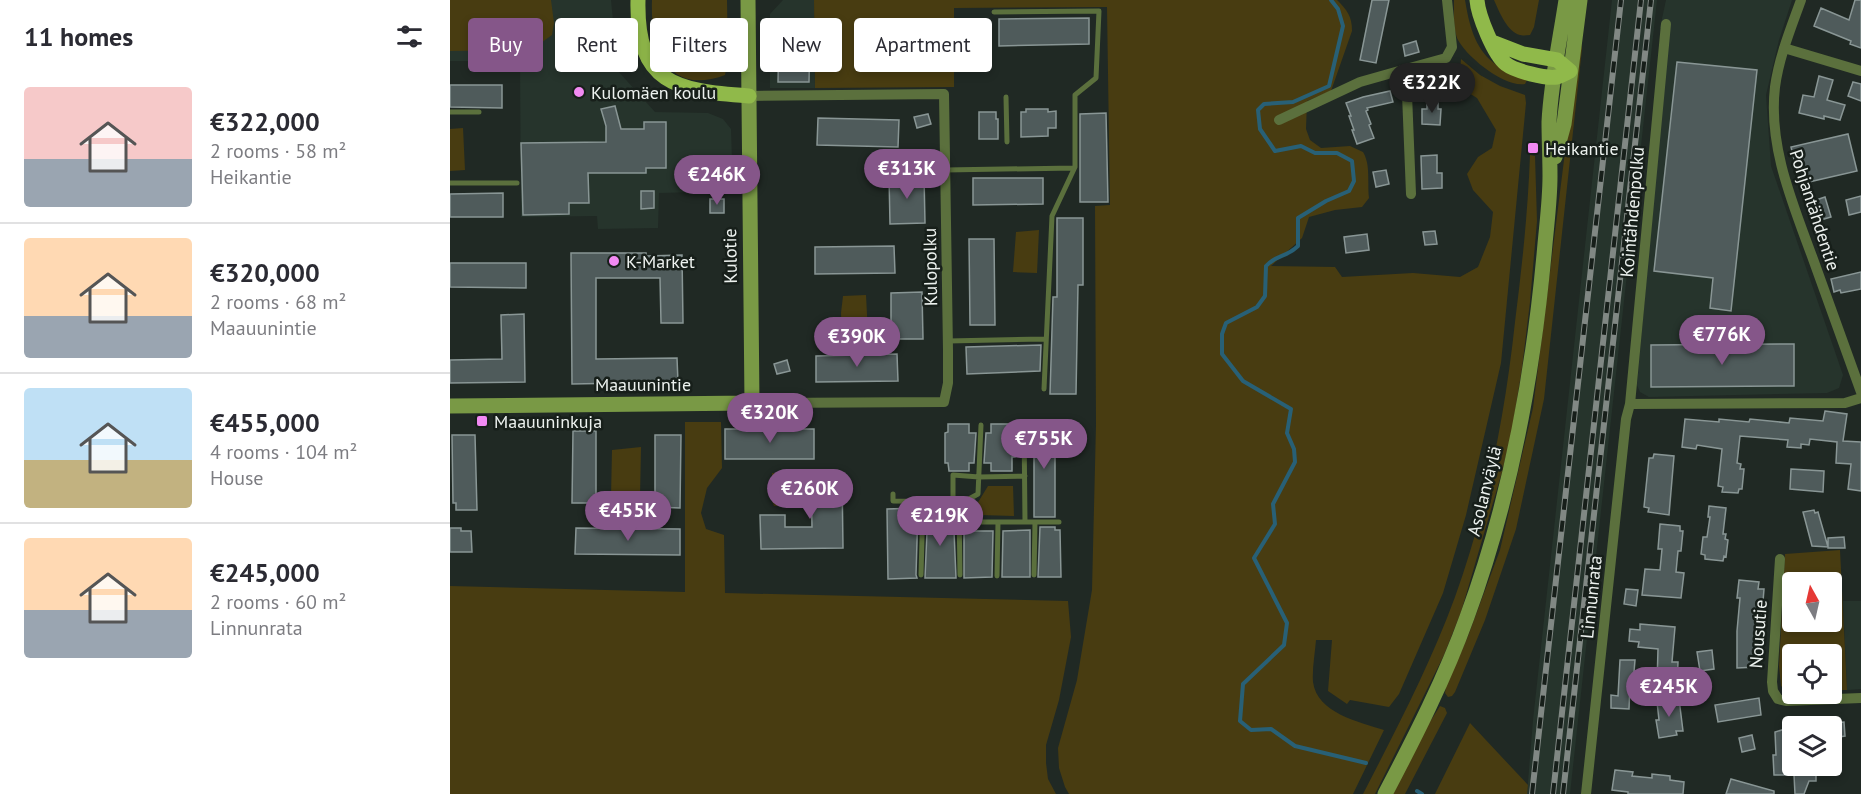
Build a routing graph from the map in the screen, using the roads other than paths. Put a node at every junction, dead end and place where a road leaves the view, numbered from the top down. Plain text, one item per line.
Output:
1 (638, 0) edge
2 (747, 0) edge
3 (1447, 0) edge
4 (1477, 0) edge
5 (1566, 0) edge
6 (1580, 0) edge
7 (1801, 0) edge
8 (993, 12) dead end
9 (1666, 24) dead end
10 (1492, 42) junction
11 (1784, 48) junction
12 (1557, 60) junction
13 (1406, 69) junction
14 (1570, 71) junction
15 (1861, 71) edge
16 (1554, 78) junction
17 (748, 96) junction
18 (1006, 97) dead end
19 (450, 112) edge
20 (479, 112) dead end
21 (1279, 120) dead end
22 (1007, 142) dead end
23 (1074, 168) junction
24 (945, 170) junction
25 (1550, 178) junction
26 (450, 183) edge
27 (517, 183) dead end
28 (1411, 194) dead end
29 (1045, 339) junction
30 (948, 341) junction
31 (1044, 389) dead end
32 (1861, 392) edge
33 (1861, 399) edge
34 (944, 402) joint
35 (752, 403) junction
36 (1630, 404) junction
37 (450, 405) edge
38 (1024, 424) dead end
39 (981, 425) dead end
40 (1025, 476) junction
41 (979, 477) junction
42 (893, 494) dead end
43 (922, 501) junction
44 (957, 504) junction
45 (998, 522) junction
46 (1025, 522) junction
47 (1035, 522) junction
48 (1059, 522) dead end
49 (1780, 559) dead end
50 (1034, 574) dead end
51 (921, 575) dead end
52 (960, 575) dead end
53 (997, 576) dead end
54 (1861, 698) edge
55 (1385, 794) edge
56 (1586, 794) edge

1 - 17 main road
2 - 17 main road, Kulotie
3 - 13 street
4 - 10 main road
5 - 12 main road, Asolanväylä
6 - 14 main road, Asolanväylä
7 - 11 street, Pohjantähdentie
8 - 23 lane
9 - 36 street, Kointähdenpolku
10 - 12 main road
10 - 16 main road
11 - 15 street
11 - 32 street, Pohjantähdentie
12 - 14 main road
12 - 16 main road, Asolanväylä
13 - 21 street
13 - 28 street
14 - 16 main road
14 - 25 main road, Asolanväylä
16 - 25 main road, Asolanväylä
17 - 24 street, Kulopolku
17 - 35 main road, Kulotie
18 - 22 lane
19 - 20 lane
23 - 24 lane
23 - 29 lane
24 - 30 street, Kulopolku
25 - 55 main road, Asolanväylä
26 - 27 lane
29 - 30 lane
29 - 31 lane
30 - 34 street, Kulopolku
33 - 36 street
34 - 35 street, Maauunintie
35 - 37 main road, Maauunintie
36 - 56 street, Linnunrata
38 - 40 lane
39 - 41 lane
40 - 41 lane
40 - 46 lane
41 - 44 lane
41 - 44 lane
42 - 43 lane
43 - 44 lane
43 - 51 lane
44 - 45 lane
44 - 52 lane
45 - 46 lane
45 - 53 lane
46 - 47 lane
47 - 48 lane
47 - 50 lane
49 - 54 street, Nousutie

